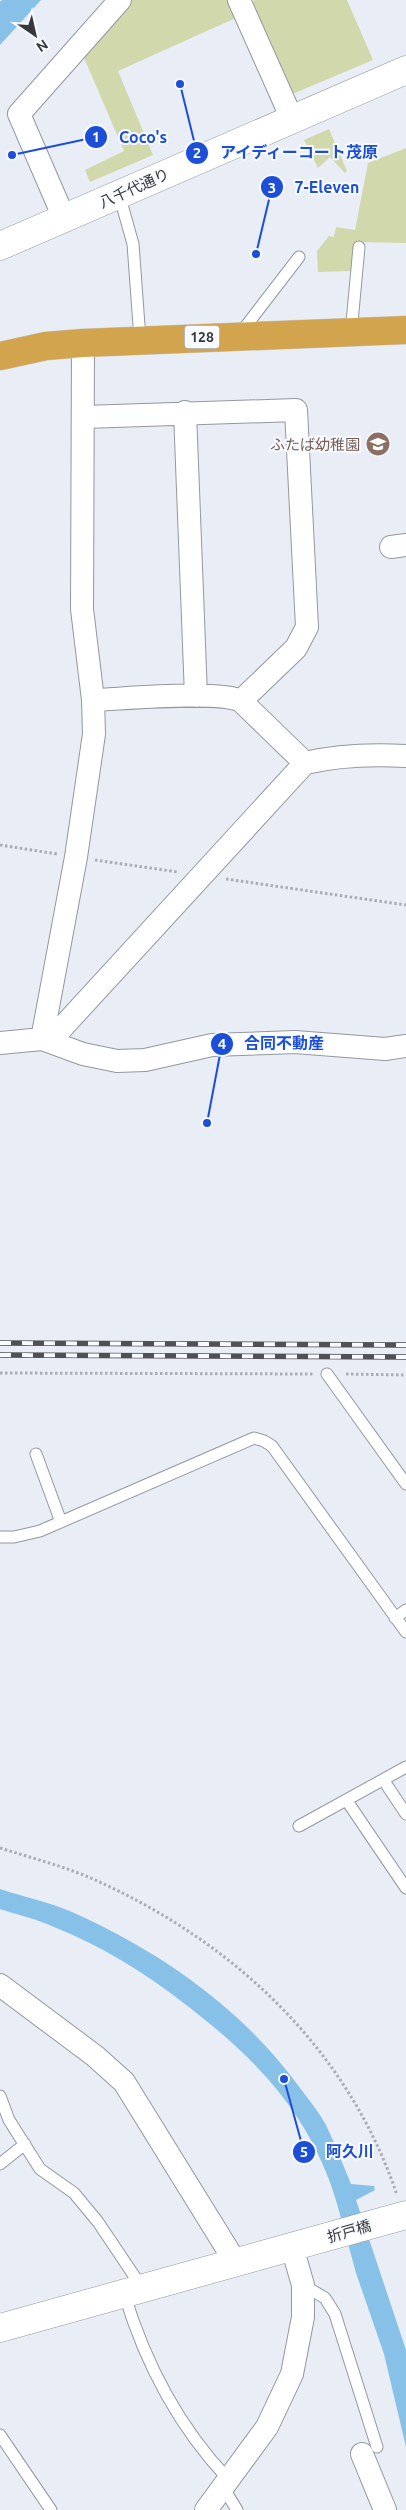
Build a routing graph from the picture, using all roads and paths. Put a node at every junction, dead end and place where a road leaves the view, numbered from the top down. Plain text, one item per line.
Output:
1 (120, 0) edge
2 (239, 0) edge
3 (406, 70) edge
4 (292, 119) junction
5 (119, 194) junction
6 (64, 218) junction
7 (0, 246) edge
8 (359, 247) dead end
9 (299, 257) dead end
10 (406, 330) edge
11 (351, 333) junction
12 (238, 336) junction
13 (140, 339) junction
14 (83, 343) junction
15 (0, 356) edge
16 (185, 412) junction
17 (84, 417) junction
18 (196, 696) junction
19 (93, 700) junction
20 (241, 701) junction
21 (406, 756) edge
22 (305, 763) junction
23 (42, 1040) junction
24 (0, 1043) edge
25 (406, 1046) edge
26 (0, 1373) edge
27 (327, 1374) junction
28 (406, 1374) edge
29 (36, 1454) dead end
30 (406, 1484) edge
31 (61, 1522) junction
32 (0, 1537) edge
33 (406, 1610) edge
34 (395, 1618) junction
35 (406, 1632) edge
36 (406, 1767) edge
37 (384, 1781) junction
38 (347, 1801) junction
39 (406, 1814) edge
40 (300, 1826) dead end
41 (0, 1848) edge
42 (406, 1888) edge
43 (0, 1985) edge
44 (0, 2096) edge
45 (25, 2144) junction
46 (0, 2164) edge
47 (402, 2216) edge
48 (296, 2246) junction
49 (236, 2263) junction
50 (303, 2285) junction
51 (133, 2291) junction
52 (0, 2328) edge
53 (0, 2435) edge
54 (370, 2450) joint
55 (225, 2483) junction
56 (51, 2510) edge
57 (206, 2510) edge
58 (237, 2510) edge
59 (385, 2510) edge

1 - 6 street
2 - 4 street
3 - 4 street, 八千代通り
4 - 5 street, 八千代通り
5 - 6 street, 八千代通り
5 - 13 lane
6 - 7 street, 八千代通り
8 - 11 lane
9 - 12 lane
10 - 11 highway, 128
11 - 12 highway, 128
12 - 13 highway, 128
13 - 14 highway, 128
14 - 15 highway, 128
14 - 17 street
16 - 17 street
16 - 18 street
16 - 20 street
17 - 19 street
18 - 19 street
18 - 20 street
19 - 23 street
20 - 22 street
21 - 22 street
22 - 23 street
23 - 24 street
23 - 25 street
26 - 27 path
27 - 28 path
27 - 30 lane
29 - 31 lane
31 - 32 lane
31 - 34 lane
33 - 34 lane
34 - 35 lane
36 - 37 lane
37 - 38 lane
37 - 39 lane
38 - 40 lane
38 - 42 lane
41 - 47 path
43 - 49 street
44 - 45 lane
45 - 46 lane
45 - 51 lane
47 - 48 street, 折戸橋
48 - 49 street, 折戸橋
48 - 50 street
49 - 51 street, 折戸橋
50 - 54 lane
50 - 55 street
51 - 52 street, 折戸橋
51 - 55 lane
53 - 56 lane
54 - 59 street
55 - 57 street
55 - 58 lane

